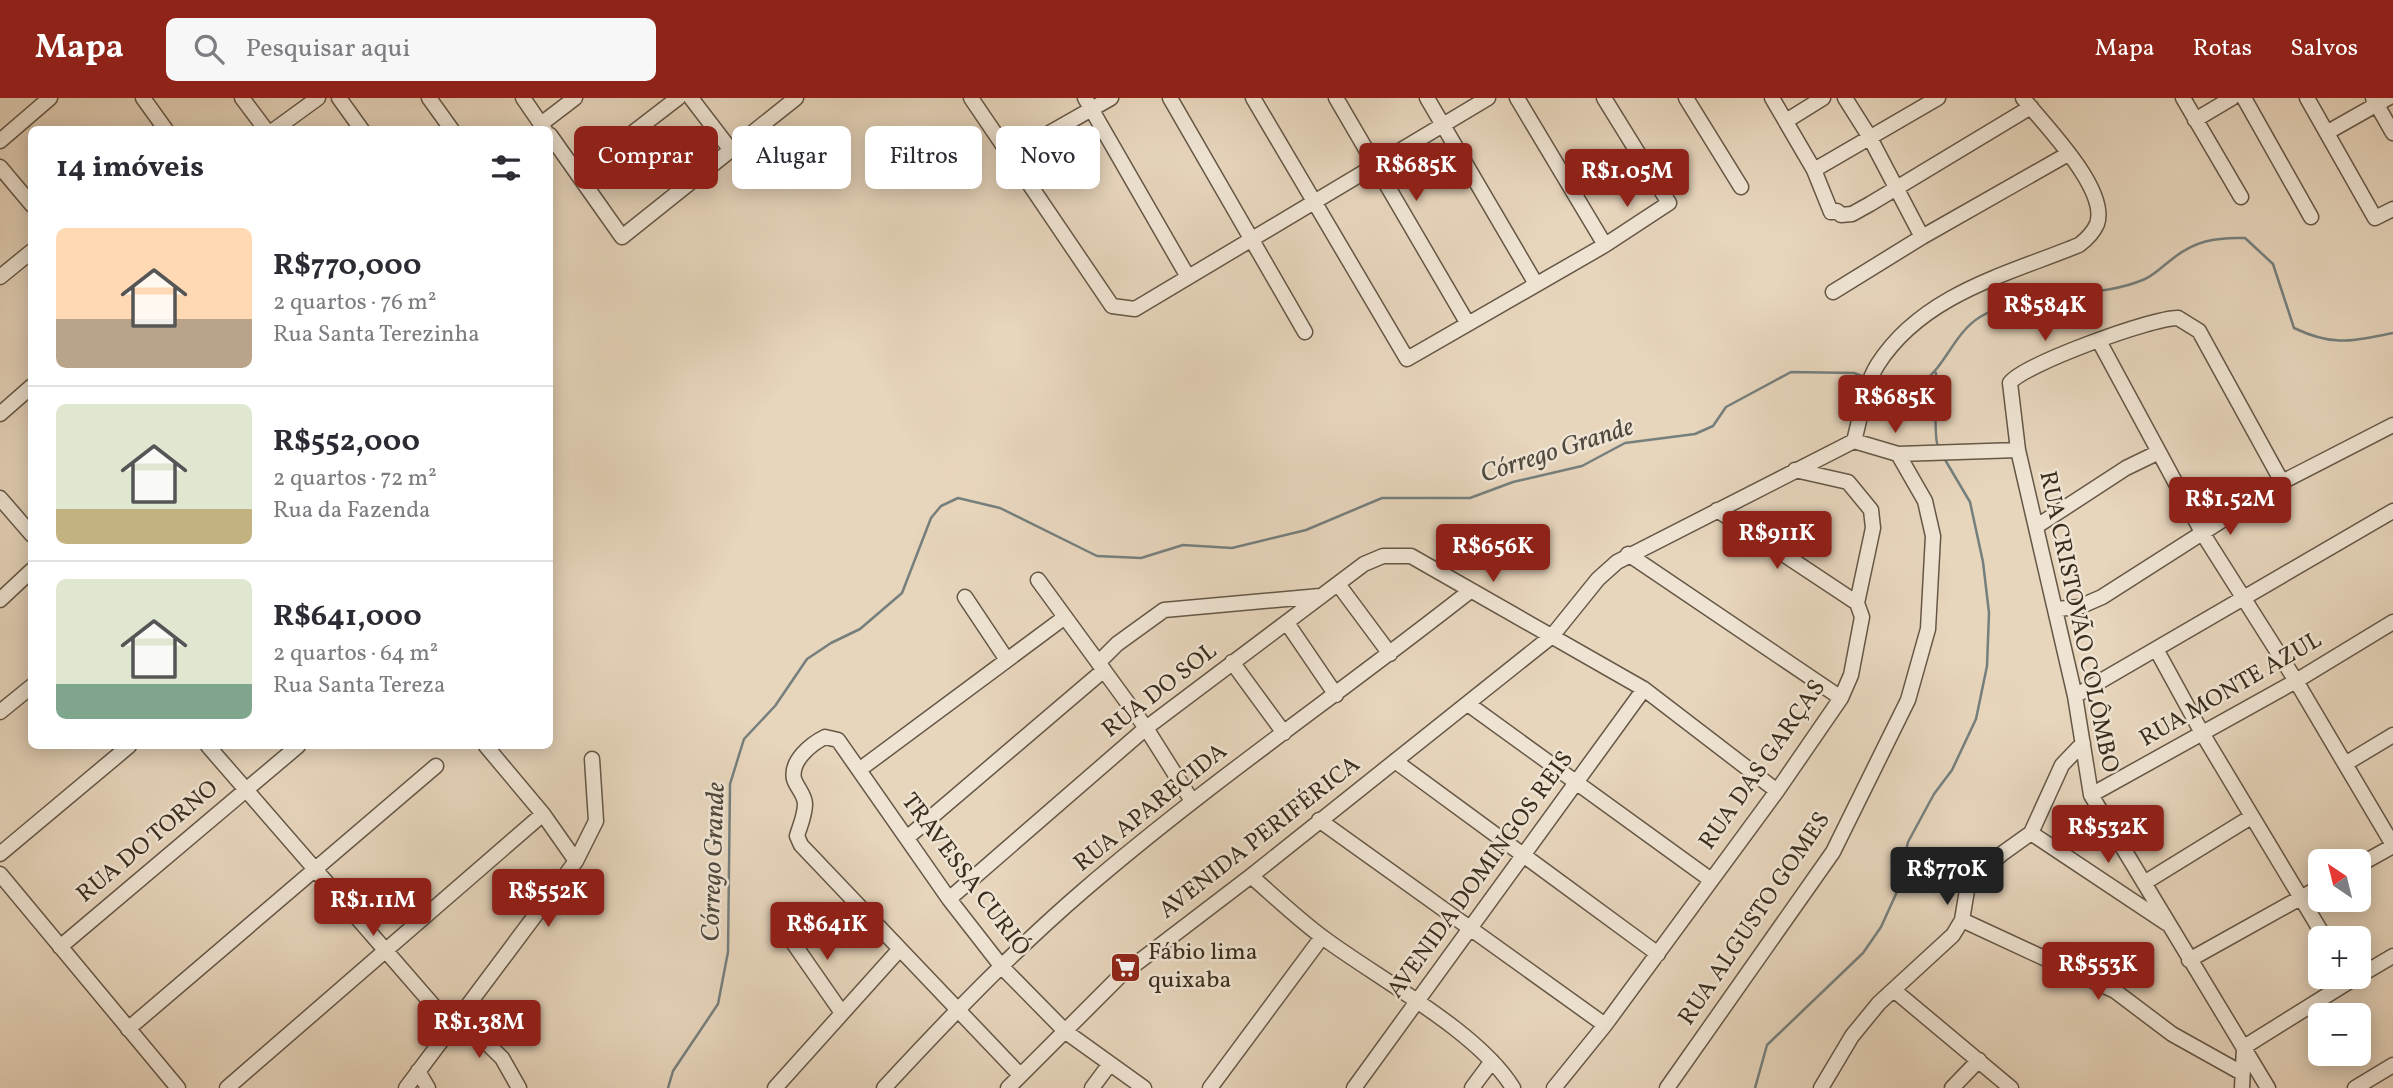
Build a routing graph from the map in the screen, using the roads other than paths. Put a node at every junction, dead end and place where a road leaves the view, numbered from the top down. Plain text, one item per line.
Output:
1 (50, 98) edge
2 (143, 98) edge
3 (242, 98) edge
4 (318, 98) edge
5 (339, 98) edge
6 (429, 98) edge
7 (523, 98) edge
8 (575, 98) edge
9 (678, 98) edge
10 (691, 98) edge
11 (796, 98) edge
12 (971, 98) edge
13 (1111, 98) edge
14 (1170, 98) edge
15 (1253, 98) edge
16 (1336, 98) edge
17 (1427, 98) edge
18 (1488, 98) edge
19 (1517, 98) edge
20 (1604, 98) edge
21 (1686, 98) edge
22 (1772, 98) edge
23 (1823, 98) edge
24 (1845, 98) edge
25 (1938, 98) edge
26 (2183, 98) edge
27 (2232, 98) edge
28 (2244, 98) edge
29 (2307, 98) edge
30 (2380, 100) edge
31 (778, 103) edge
32 (1089, 103) edge
33 (2027, 103) edge
34 (2195, 120) junction
35 (1786, 121) junction
36 (1443, 125) junction
37 (163, 126) edge
38 (263, 126) edge
39 (280, 126) edge
40 (359, 126) edge
41 (449, 126) edge
42 (542, 126) edge
43 (547, 126) edge
44 (642, 126) edge
45 (1055, 126) edge
46 (2328, 132) junction
47 (2393, 133) edge
48 (996, 134) edge
49 (1869, 136) junction
50 (0, 141) edge
51 (553, 141) edge
52 (730, 149) junction
53 (2068, 155) junction
54 (718, 159) edge
55 (1373, 166) junction
56 (0, 167) edge
57 (574, 170) edge
58 (1814, 170) junction
59 (1741, 187) dead end
60 (1897, 187) junction
61 (588, 189) edge
62 (681, 189) edge
63 (1033, 189) edge
64 (2241, 197) dead end
65 (28, 200) edge
66 (1313, 202) junction
67 (2393, 209) edge
68 (2311, 217) dead end
69 (1922, 237) junction
70 (1252, 239) junction
71 (1605, 245) junction
72 (28, 254) edge
73 (0, 277) edge
74 (1188, 277) junction
75 (1536, 285) junction
76 (1833, 292) dead end
77 (1468, 324) junction
78 (1305, 332) dead end
79 (2099, 341) junction
80 (28, 390) edge
81 (0, 414) edge
82 (2393, 425) edge
83 (1854, 441) junction
84 (2018, 450) junction
85 (2159, 452) junction
86 (1898, 454) junction
87 (1796, 470) junction
88 (2282, 482) junction
89 (0, 498) edge
90 (1717, 510) junction
91 (2393, 511) edge
92 (2037, 526) junction
93 (28, 530) edge
94 (2203, 534) junction
95 (1628, 554) junction
96 (28, 574) edge
97 (1038, 580) dead end
98 (1338, 584) junction
99 (1469, 591) junction
100 (1322, 596) junction
101 (965, 597) dead end
102 (2244, 598) junction
103 (0, 600) edge
104 (1857, 603) junction
105 (2057, 609) junction
106 (1065, 617) junction
107 (1287, 622) junction
108 (2393, 622) edge
109 (1552, 636) junction
110 (2156, 649) junction
111 (1390, 654) junction
112 (1007, 660) junction
113 (1233, 662) junction
114 (1102, 666) junction
115 (2296, 681) junction
116 (28, 689) edge
117 (1644, 689) junction
118 (1336, 695) junction
119 (2075, 696) junction
120 (1841, 698) junction
121 (1468, 704) junction
122 (0, 712) edge
123 (1146, 728) junction
124 (1284, 733) junction
125 (2202, 733) junction
126 (2393, 735) edge
127 (2083, 743) junction
128 (125, 749) edge
129 (211, 749) edge
130 (294, 749) edge
131 (489, 749) edge
132 (592, 759) dead end
133 (1395, 761) junction
134 (2345, 765) junction
135 (436, 766) dead end
136 (856, 766) junction
137 (1577, 783) junction
138 (246, 789) junction
139 (1777, 790) junction
140 (2091, 795) junction
141 (1192, 801) junction
142 (543, 814) junction
143 (2251, 817) junction
144 (1319, 820) junction
145 (2031, 834) junction
146 (908, 837) junction
147 (2393, 846) edge
148 (0, 854) edge
149 (1525, 854) junction
150 (2371, 858) edge
151 (576, 861) junction
152 (317, 870) junction
153 (0, 874) edge
154 (1251, 876) junction
155 (1711, 880) junction
156 (2144, 883) junction
157 (2308, 894) edge
158 (2301, 898) junction
159 (949, 899) junction
160 (1962, 920) junction
161 (2168, 923) junction
162 (2318, 926) edge
163 (1471, 930) junction
164 (785, 931) dead end
165 (1322, 937) junction
166 (60, 947) junction
167 (387, 949) junction
168 (899, 950) junction
169 (1658, 954) junction
170 (2393, 956) edge
171 (2189, 960) junction
172 (1002, 967) junction
173 (2371, 968) edge
174 (2336, 989) edge
175 (1895, 991) junction
176 (1417, 1003) junction
177 (956, 1010) junction
178 (842, 1013) junction
179 (456, 1022) junction
180 (1605, 1026) junction
181 (128, 1029) junction
182 (1066, 1031) junction
183 (2244, 1047) junction
184 (1979, 1059) junction
185 (1492, 1060) junction
186 (1109, 1065) junction
187 (2393, 1065) edge
188 (418, 1071) junction
189 (2240, 1072) junction
190 (1020, 1075) junction
191 (178, 1088) edge
192 (227, 1088) edge
193 (406, 1088) edge
194 (428, 1088) edge
195 (519, 1088) edge
196 (775, 1088) edge
197 (884, 1088) edge
198 (1008, 1088) edge
199 (1092, 1088) edge
200 (1144, 1088) edge
201 (1210, 1088) edge
202 (1354, 1088) edge
203 (1472, 1088) edge
204 (1513, 1088) edge
205 (1554, 1088) edge
206 (1667, 1088) edge
207 (1821, 1088) edge
208 (1952, 1088) edge
209 (2011, 1088) edge
210 (2242, 1088) edge
211 (2268, 1088) edge
212 (2355, 1088) edge

1 - 50 street
2 - 37 street
3 - 38 street
4 - 39 street
5 - 40 street
6 - 41 street
7 - 42 street
8 - 43 street
9 - 44 street
10 - 52 street
11 - 31 street
12 - 48 street
13 - 32 street
14 - 70 street
15 - 66 street
16 - 55 street
17 - 36 street
18 - 36 street
19 - 71 street
20 - 71 street
21 - 59 street
22 - 35 street
23 - 35 street
24 - 49 street
25 - 49 street
26 - 34 street
27 - 34 street
28 - 68 street
29 - 46 street
30 - 46 street
30 - 47 street
31 - 52 street
32 - 45 street
32 - 74 street
33 - 53 street
33 - 60 street
34 - 64 street
35 - 58 street
36 - 55 street
36 - 75 street
46 - 67 street
49 - 58 street
49 - 60 street
51 - 57 street
52 - 54 street
53 - 69 street
53 - 83 street
55 - 66 street
55 - 77 street
56 - 65 street
58 - 60 street
60 - 69 street
61 - 62 street
63 - 74 street
66 - 70 street
66 - 77 street
69 - 76 street
70 - 74 street
70 - 78 street
71 - 75 street
72 - 73 street
75 - 77 street
79 - 84 street
79 - 85 street
79 - 88 street
80 - 81 street
82 - 88 street
83 - 86 street, RUA CRISTOVÃO COLÔMBO
83 - 87 street, AVENIDA PERIFÉRICA
84 - 86 street, RUA CRISTOVÃO COLÔMBO
84 - 92 street, RUA CRISTOVÃO COLÔMBO
85 - 92 street
85 - 94 street
86 - 206 street, RUA ALGUSTO GOMES
87 - 90 street, AVENIDA PERIFÉRICA
87 - 104 street, RUA DAS GARÇAS
88 - 94 street
89 - 93 street
90 - 95 street, AVENIDA PERIFÉRICA
90 - 104 street
91 - 102 street
92 - 105 street, RUA CRISTOVÃO COLÔMBO
94 - 102 street
94 - 105 street
95 - 109 street, AVENIDA PERIFÉRICA
95 - 120 street
96 - 103 street
97 - 106 street
98 - 99 street, RUA DO SOL
98 - 100 street, RUA DO SOL
98 - 111 street
99 - 109 street
99 - 111 street, RUA APARECIDA
100 - 107 street, RUA DO SOL
100 - 114 street
101 - 112 street
102 - 110 street
102 - 115 street
104 - 120 street, RUA DAS GARÇAS
105 - 119 street, RUA CRISTOVÃO COLÔMBO
106 - 112 street
106 - 114 street
107 - 113 street, RUA DO SOL
107 - 118 street
108 - 115 street, RUA MONTE AZUL
109 - 117 street
109 - 121 street, AVENIDA PERIFÉRICA
110 - 119 street
110 - 125 street
111 - 118 street, RUA APARECIDA
112 - 136 street
113 - 123 street, RUA DO SOL
113 - 124 street
114 - 123 street
114 - 146 street
115 - 125 street, RUA MONTE AZUL
115 - 134 street
116 - 122 street
117 - 137 street, AVENIDA DOMINGOS REIS
117 - 139 street
118 - 124 street, RUA APARECIDA
119 - 127 street, RUA CRISTOVÃO COLÔMBO
120 - 139 street, RUA DAS GARÇAS
121 - 133 street, AVENIDA PERIFÉRICA
121 - 137 street
123 - 141 street
123 - 159 street, RUA DO SOL
124 - 141 street, RUA APARECIDA
125 - 140 street, RUA MONTE AZUL
125 - 143 street
126 - 134 street
127 - 140 street, RUA CRISTOVÃO COLÔMBO
127 - 145 street
128 - 148 street
129 - 138 street
130 - 138 street, RUA DO TORNO
131 - 142 street
132 - 151 street
133 - 144 street, AVENIDA PERIFÉRICA
133 - 149 street
134 - 147 street
135 - 152 street
136 - 146 street, TRAVESSA CURIÓ
136 - 168 street, TRAVESSA CURIÓ
137 - 149 street, AVENIDA DOMINGOS REIS
137 - 155 street
138 - 152 street
138 - 166 street, RUA DO TORNO
139 - 155 street, RUA DAS GARÇAS
140 - 156 street, RUA CRISTOVÃO COLÔMBO
141 - 172 street, RUA APARECIDA
142 - 151 street
142 - 167 street
143 - 156 street
143 - 158 street
144 - 154 street, AVENIDA PERIFÉRICA
144 - 163 street
145 - 160 street
145 - 161 street
146 - 159 street, TRAVESSA CURIÓ
147 - 150 street
149 - 163 street, AVENIDA DOMINGOS REIS
149 - 169 street
151 - 179 street
152 - 167 street
152 - 181 street
153 - 166 street
154 - 165 street
154 - 182 street, AVENIDA PERIFÉRICA
155 - 169 street, RUA DAS GARÇAS
156 - 161 street, RUA CRISTOVÃO COLÔMBO
157 - 158 street
158 - 162 street
158 - 171 street
159 - 172 street, TRAVESSA CURIÓ
160 - 175 street
160 - 189 street
161 - 171 street, RUA CRISTOVÃO COLÔMBO
163 - 176 street, AVENIDA DOMINGOS REIS
163 - 180 street
164 - 178 street
165 - 176 street
165 - 201 street
166 - 181 street
167 - 179 street
167 - 192 street
168 - 177 street
168 - 178 street
169 - 180 street, RUA DAS GARÇAS
170 - 173 street
171 - 183 street, RUA CRISTOVÃO COLÔMBO
172 - 177 street, RUA APARECIDA
172 - 182 street, TRAVESSA CURIÓ
174 - 183 street
175 - 184 street
175 - 207 street
176 - 185 street
176 - 202 street, AVENIDA DOMINGOS REIS
177 - 190 street
177 - 197 street, RUA APARECIDA
178 - 196 street
179 - 188 street
179 - 195 street
180 - 205 street, RUA DAS GARÇAS
181 - 191 street
182 - 186 street, TRAVESSA CURIÓ
182 - 190 street, AVENIDA PERIFÉRICA
183 - 189 street
183 - 211 street, RUA CRISTOVÃO COLÔMBO
184 - 208 street
184 - 209 street
185 - 203 street
185 - 204 street
186 - 199 street
186 - 200 street, TRAVESSA CURIÓ
187 - 212 street
188 - 193 street
188 - 194 street
189 - 210 street
190 - 198 street, AVENIDA PERIFÉRICA

